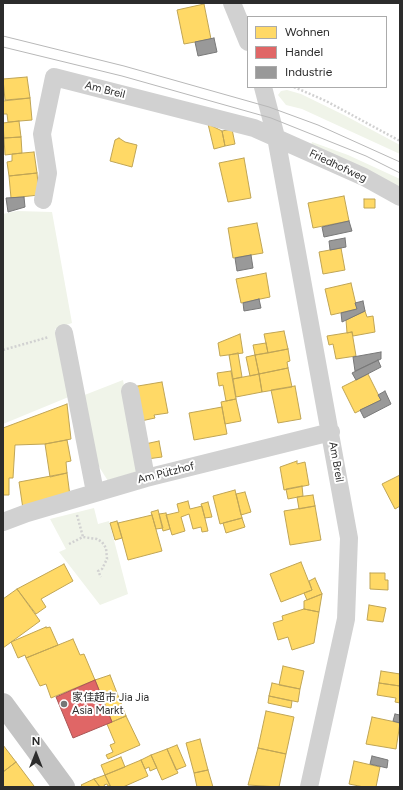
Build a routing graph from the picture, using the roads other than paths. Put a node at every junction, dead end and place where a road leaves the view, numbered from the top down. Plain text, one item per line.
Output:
1 (232, 3) edge
2 (247, 40) edge
3 (264, 88) edge
4 (276, 136) junction
5 (400, 197) edge
6 (43, 200) dead end
7 (64, 334) road end
8 (130, 391) dead end
9 (331, 432) junction
10 (146, 478) junction
11 (95, 492) junction
12 (4, 520) edge
13 (3, 704) edge
14 (64, 787) edge
15 (309, 787) edge

1 - 2 street
3 - 4 street, Am Breil
4 - 5 street, Friedhofweg
4 - 6 street, Am Breil
4 - 9 street, Am Breil
7 - 11 street
8 - 10 street
9 - 10 street, Am Pützhof
9 - 15 street, Am Breil
10 - 11 street, Am Pützhof
11 - 12 street, Am Pützhof
13 - 14 main road

